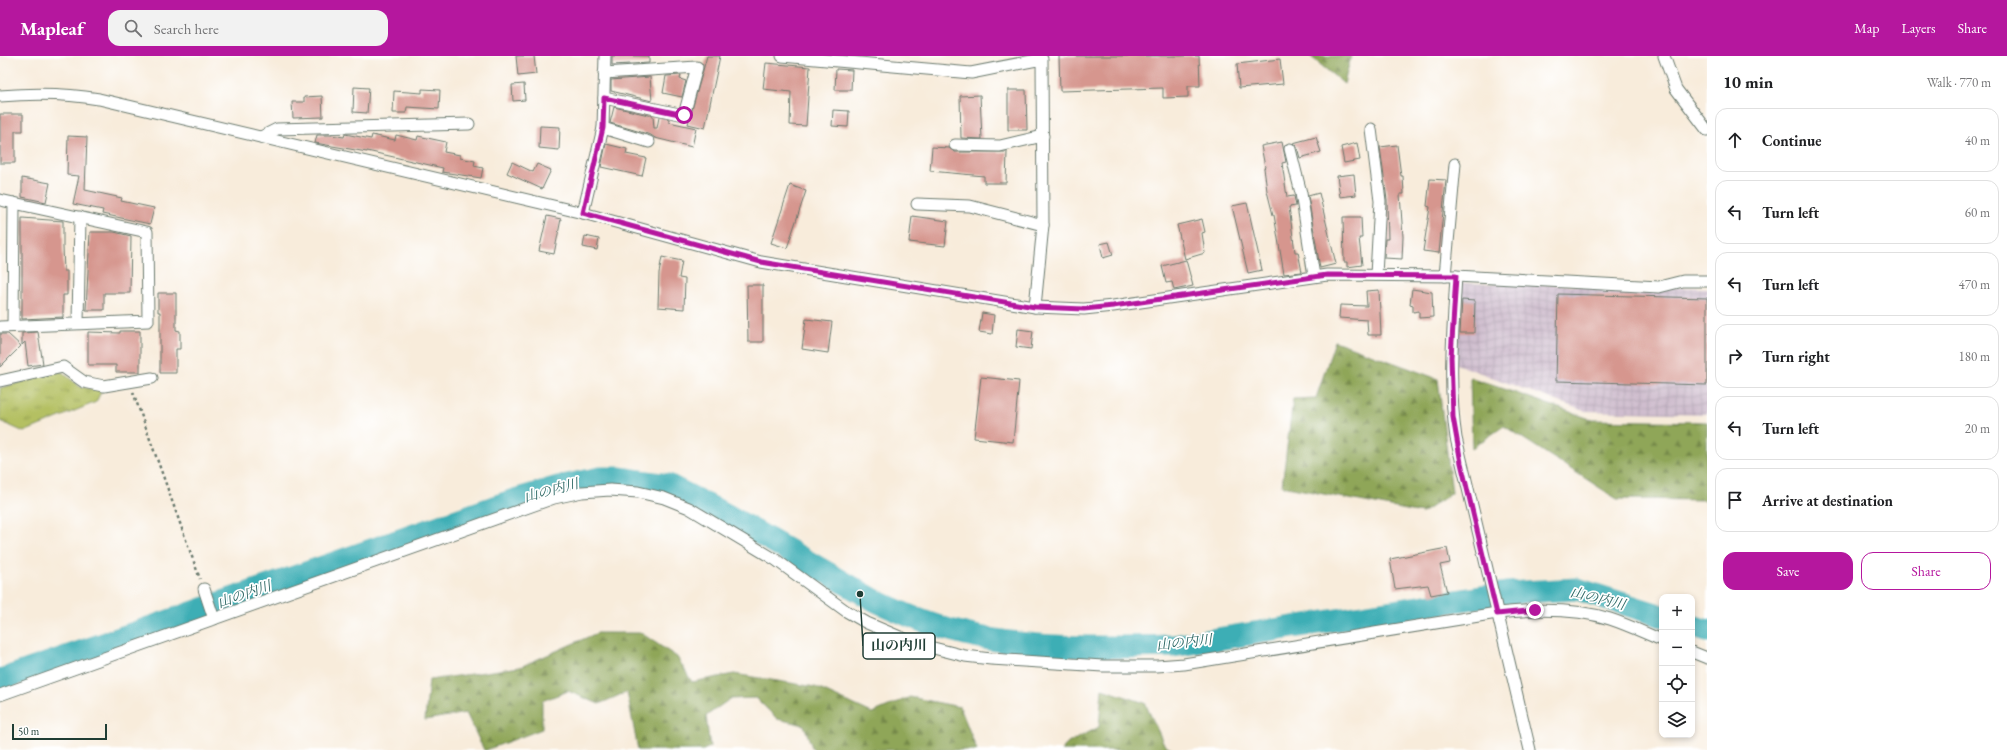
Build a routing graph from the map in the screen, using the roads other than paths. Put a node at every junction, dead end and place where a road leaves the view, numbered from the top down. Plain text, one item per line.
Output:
1 (605, 56) edge
2 (782, 56) edge
3 (1664, 56) edge
4 (604, 73) junction
5 (0, 96) edge
6 (604, 98) junction
7 (469, 124) dead end
8 (603, 128) junction
9 (1371, 129) dead end
10 (1707, 130) edge
11 (1043, 136) junction
12 (260, 137) junction
13 (649, 142) dead end
14 (955, 145) dead end
15 (1290, 149) dead end
16 (1455, 164) dead end
17 (0, 200) edge
18 (14, 203) junction
19 (916, 204) dead end
20 (583, 213) junction
21 (80, 217) junction
22 (1043, 225) junction
23 (1376, 275) junction
24 (1314, 276) junction
25 (1451, 276) junction
26 (1707, 281) edge
27 (1035, 307) junction
28 (78, 323) junction
29 (0, 326) edge
30 (13, 326) junction
31 (152, 378) dead end
32 (0, 381) edge
33 (204, 589) road end
34 (1497, 614) junction
35 (214, 619) junction
36 (1659, 639) edge
37 (1695, 653) edge
38 (1707, 658) edge
39 (0, 695) edge
40 (1530, 750) edge

1 - 4 street
2 - 11 street
3 - 10 street
4 - 6 street
4 - 6 street
5 - 12 street
6 - 8 street
7 - 12 street
8 - 13 street
8 - 20 street
9 - 23 street
11 - 14 street
11 - 22 street
12 - 20 street
15 - 24 street
16 - 25 street
17 - 18 street
18 - 21 street
18 - 30 street
19 - 22 street
20 - 27 street
21 - 28 street
21 - 28 street
22 - 27 street
23 - 24 street
23 - 25 street
24 - 27 street
25 - 26 street
25 - 34 street
28 - 30 street
29 - 30 street
31 - 32 street
33 - 35 street
34 - 35 street
34 - 36 street
34 - 40 street
35 - 39 street
37 - 38 street

